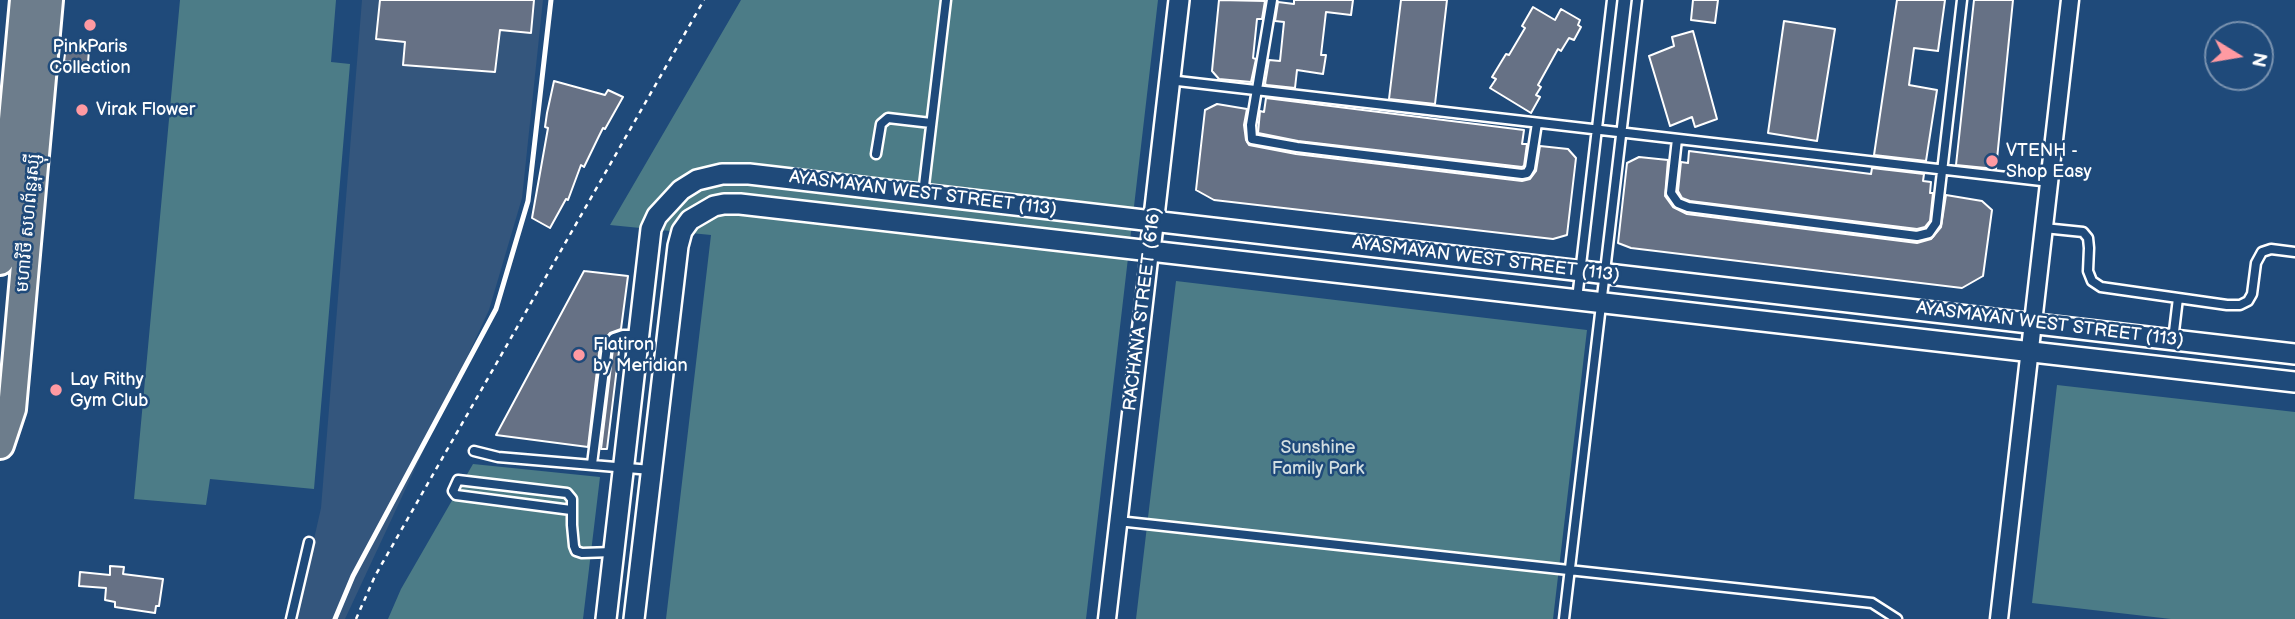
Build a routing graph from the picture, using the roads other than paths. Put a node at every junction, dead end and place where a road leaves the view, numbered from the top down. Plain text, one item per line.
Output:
1 (946, 0) edge
2 (1179, 0) edge
3 (1272, 0) edge
4 (1612, 0) edge
5 (1637, 0) edge
6 (1962, 0) edge
7 (2070, 0) edge
8 (28, 2) edge
9 (1170, 80) junction
10 (1259, 89) junction
11 (1536, 123) junction
12 (931, 124) junction
13 (1597, 130) junction
14 (1622, 133) junction
15 (1677, 139) junction
16 (876, 154) dead end
17 (1942, 171) junction
18 (2049, 182) junction
19 (923, 194) junction
20 (12, 196) edge
21 (1153, 221) junction
22 (919, 224) junction
23 (2044, 228) junction
24 (1150, 251) junction
25 (2295, 252) edge
26 (1466, 257) junction
27 (0, 261) edge
28 (1580, 271) junction
29 (1606, 274) junction
30 (1463, 286) junction
31 (2178, 298) junction
32 (1577, 300) junction
33 (1602, 302) junction
34 (1857, 303) junction
35 (2034, 324) junction
36 (1853, 331) junction
37 (638, 335) junction
38 (2173, 340) junction
39 (2031, 352) junction
40 (2295, 354) edge
41 (2295, 382) edge
42 (0, 445) edge
43 (474, 451) dead end
44 (592, 464) junction
45 (623, 468) junction
46 (652, 470) junction
47 (571, 510) junction
48 (1118, 521) junction
49 (309, 542) dead end
50 (613, 552) junction
51 (642, 555) junction
52 (1570, 571) junction
53 (291, 619) edge
54 (606, 619) edge
55 (634, 619) edge
56 (1107, 619) edge
57 (1564, 619) edge
58 (1897, 619) edge
59 (1999, 619) edge

1 - 12 lane
2 - 9 street, RACHANA STREET (616)
3 - 10 lane
4 - 13 lane
5 - 14 lane
6 - 17 lane
7 - 18 street
8 - 20 highway, មហាវិថី សហព័ន្ធរុស្ស៊ី
9 - 10 lane
9 - 21 street, RACHANA STREET (616)
10 - 11 lane
10 - 11 lane
11 - 13 lane
12 - 16 lane
12 - 19 lane
13 - 14 lane
13 - 28 lane
14 - 15 lane
14 - 29 lane
15 - 17 lane
15 - 17 lane
17 - 18 lane
18 - 23 street
19 - 21 street, AYASMAYAN WEST STREET (113)
19 - 22 street
19 - 37 street, AYASMAYAN WEST STREET (113)
20 - 27 highway, មហាវិថី សហព័ន្ធរុស្ស៊ី
20 - 42 highway, មហាវិថី សហព័ន្ធរុស្ស៊ី
21 - 24 street, RACHANA STREET (616)
21 - 26 street, AYASMAYAN WEST STREET (113)
22 - 24 street, AYASMAYAN WEST STREET (113)
22 - 46 street, AYASMAYAN WEST STREET (113)
23 - 31 lane
23 - 35 street
24 - 30 street, AYASMAYAN WEST STREET (113)
24 - 48 street, RACHANA STREET (616)
25 - 31 lane
26 - 28 street, AYASMAYAN WEST STREET (113)
26 - 30 street
28 - 29 street, AYASMAYAN WEST STREET (113)
28 - 32 lane
29 - 33 lane
29 - 34 street, AYASMAYAN WEST STREET (113)
30 - 32 street, AYASMAYAN WEST STREET (113)
31 - 38 lane
32 - 33 street, AYASMAYAN WEST STREET (113)
33 - 36 street, AYASMAYAN WEST STREET (113)
33 - 52 lane
34 - 35 street, AYASMAYAN WEST STREET (113)
34 - 36 street
35 - 38 street, AYASMAYAN WEST STREET (113)
35 - 39 street
36 - 39 street, AYASMAYAN WEST STREET (113)
37 - 44 lane
37 - 45 street
38 - 40 street, AYASMAYAN WEST STREET (113)
39 - 41 street, AYASMAYAN WEST STREET (113)
39 - 59 street
43 - 44 lane
44 - 45 lane
45 - 46 lane
45 - 50 street
46 - 51 street
47 - 47 lane
47 - 50 lane
48 - 52 lane
48 - 56 street, RACHANA STREET (616)
49 - 53 lane
50 - 51 street
50 - 54 street
51 - 55 street
52 - 57 lane
52 - 58 lane

